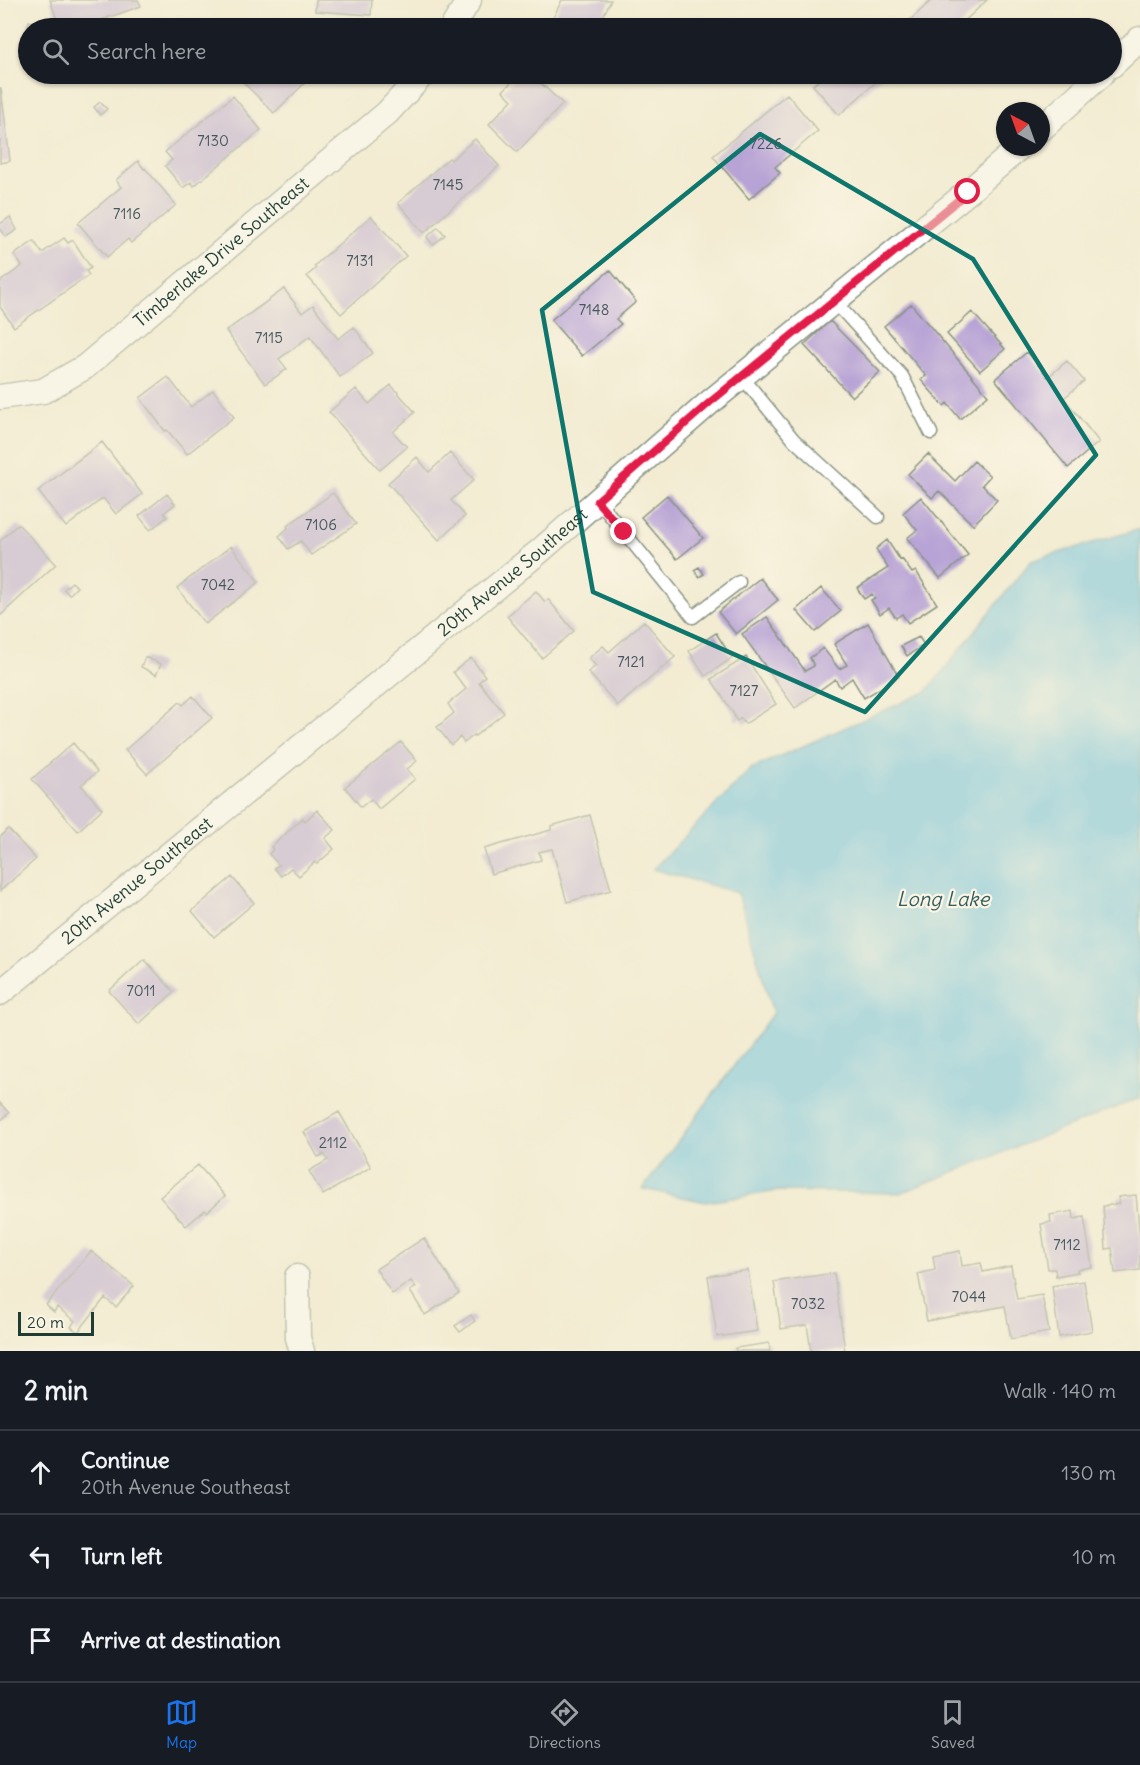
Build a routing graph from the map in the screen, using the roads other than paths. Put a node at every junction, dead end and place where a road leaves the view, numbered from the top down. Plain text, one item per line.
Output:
1 (469, 0) edge
2 (458, 18) edge
3 (1140, 39) edge
4 (1122, 56) edge
5 (414, 84) edge
6 (1091, 84) edge
7 (1050, 121) edge
8 (1010, 156) edge
9 (834, 301) junction
10 (742, 377) junction
11 (0, 397) edge
12 (931, 433) dead end
13 (597, 501) junction
14 (878, 517) dead end
15 (739, 582) dead end
16 (0, 993) edge
17 (297, 1277) dead end
18 (302, 1351) edge

1 - 2 street
3 - 4 street
5 - 11 street, Timberlake Drive Southeast
6 - 7 street
8 - 9 street, 20th Avenue Southeast
9 - 10 street, 20th Avenue Southeast
9 - 12 lane
10 - 13 street, 20th Avenue Southeast
10 - 14 lane
13 - 15 lane
13 - 16 street, 20th Avenue Southeast
17 - 18 street

